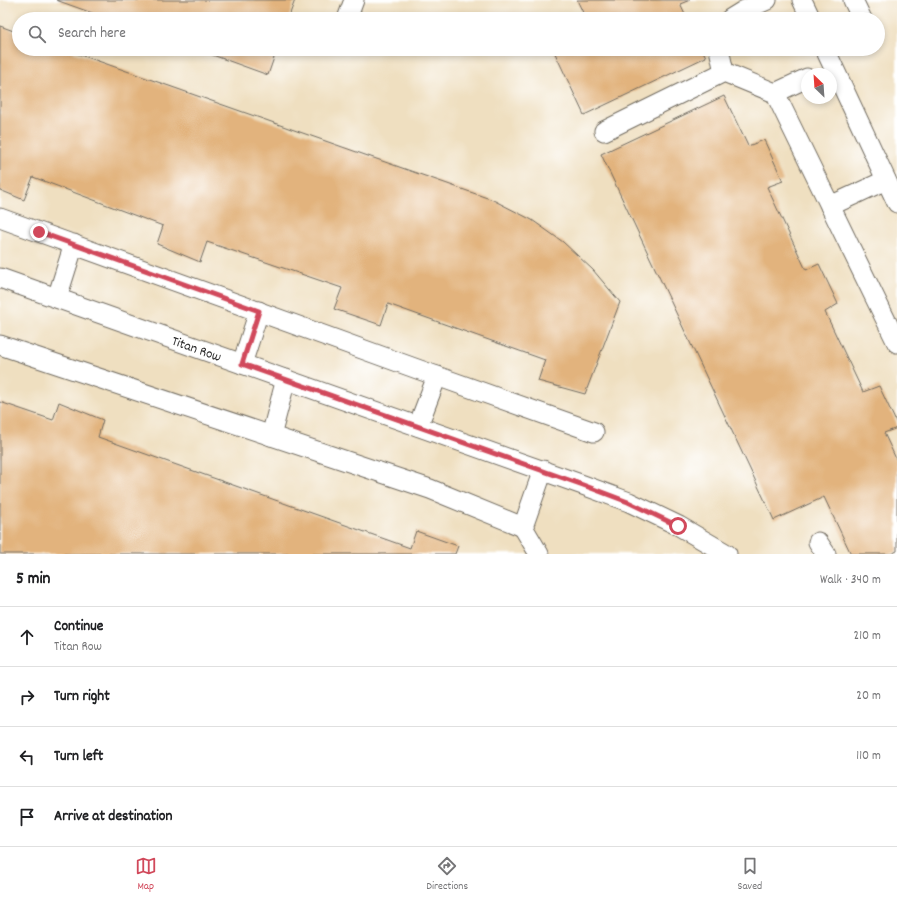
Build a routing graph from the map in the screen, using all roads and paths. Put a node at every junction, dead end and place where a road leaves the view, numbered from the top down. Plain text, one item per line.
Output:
1 (354, 0) edge
2 (767, 0) edge
3 (802, 0) edge
4 (853, 0) edge
5 (737, 10) edge
6 (350, 12) edge
7 (808, 12) edge
8 (859, 12) edge
9 (721, 56) edge
10 (829, 57) edge
11 (820, 68) edge
12 (724, 72) junction
13 (801, 81) edge
14 (775, 93) junction
15 (604, 131) dead end
16 (886, 180) junction
17 (897, 203) edge
18 (830, 206) junction
19 (0, 218) edge
20 (74, 244) junction
21 (0, 278) edge
22 (57, 298) junction
23 (259, 311) junction
24 (894, 331) edge
25 (0, 346) edge
26 (242, 364) junction
27 (437, 376) junction
28 (286, 379) junction
29 (418, 426) junction
30 (594, 432) dead end
31 (271, 436) junction
32 (543, 470) junction
33 (523, 527) junction
34 (539, 554) edge
35 (727, 554) edge

1 - 6 street
2 - 5 street
3 - 7 street
4 - 8 street
9 - 12 street
10 - 11 street
10 - 16 street
12 - 14 street
12 - 15 street
13 - 14 street
14 - 18 street
16 - 17 street
16 - 18 street
18 - 24 street
19 - 20 street
20 - 22 street
20 - 23 street
21 - 22 street, Titan Row
22 - 26 street, Titan Row
23 - 26 street
23 - 27 street
25 - 31 street
26 - 28 street, Titan Row
27 - 29 street
27 - 30 street
28 - 29 street, Titan Row
28 - 31 street
29 - 32 street, Titan Row
31 - 33 street
32 - 33 street
32 - 35 street, Titan Row
33 - 34 street

